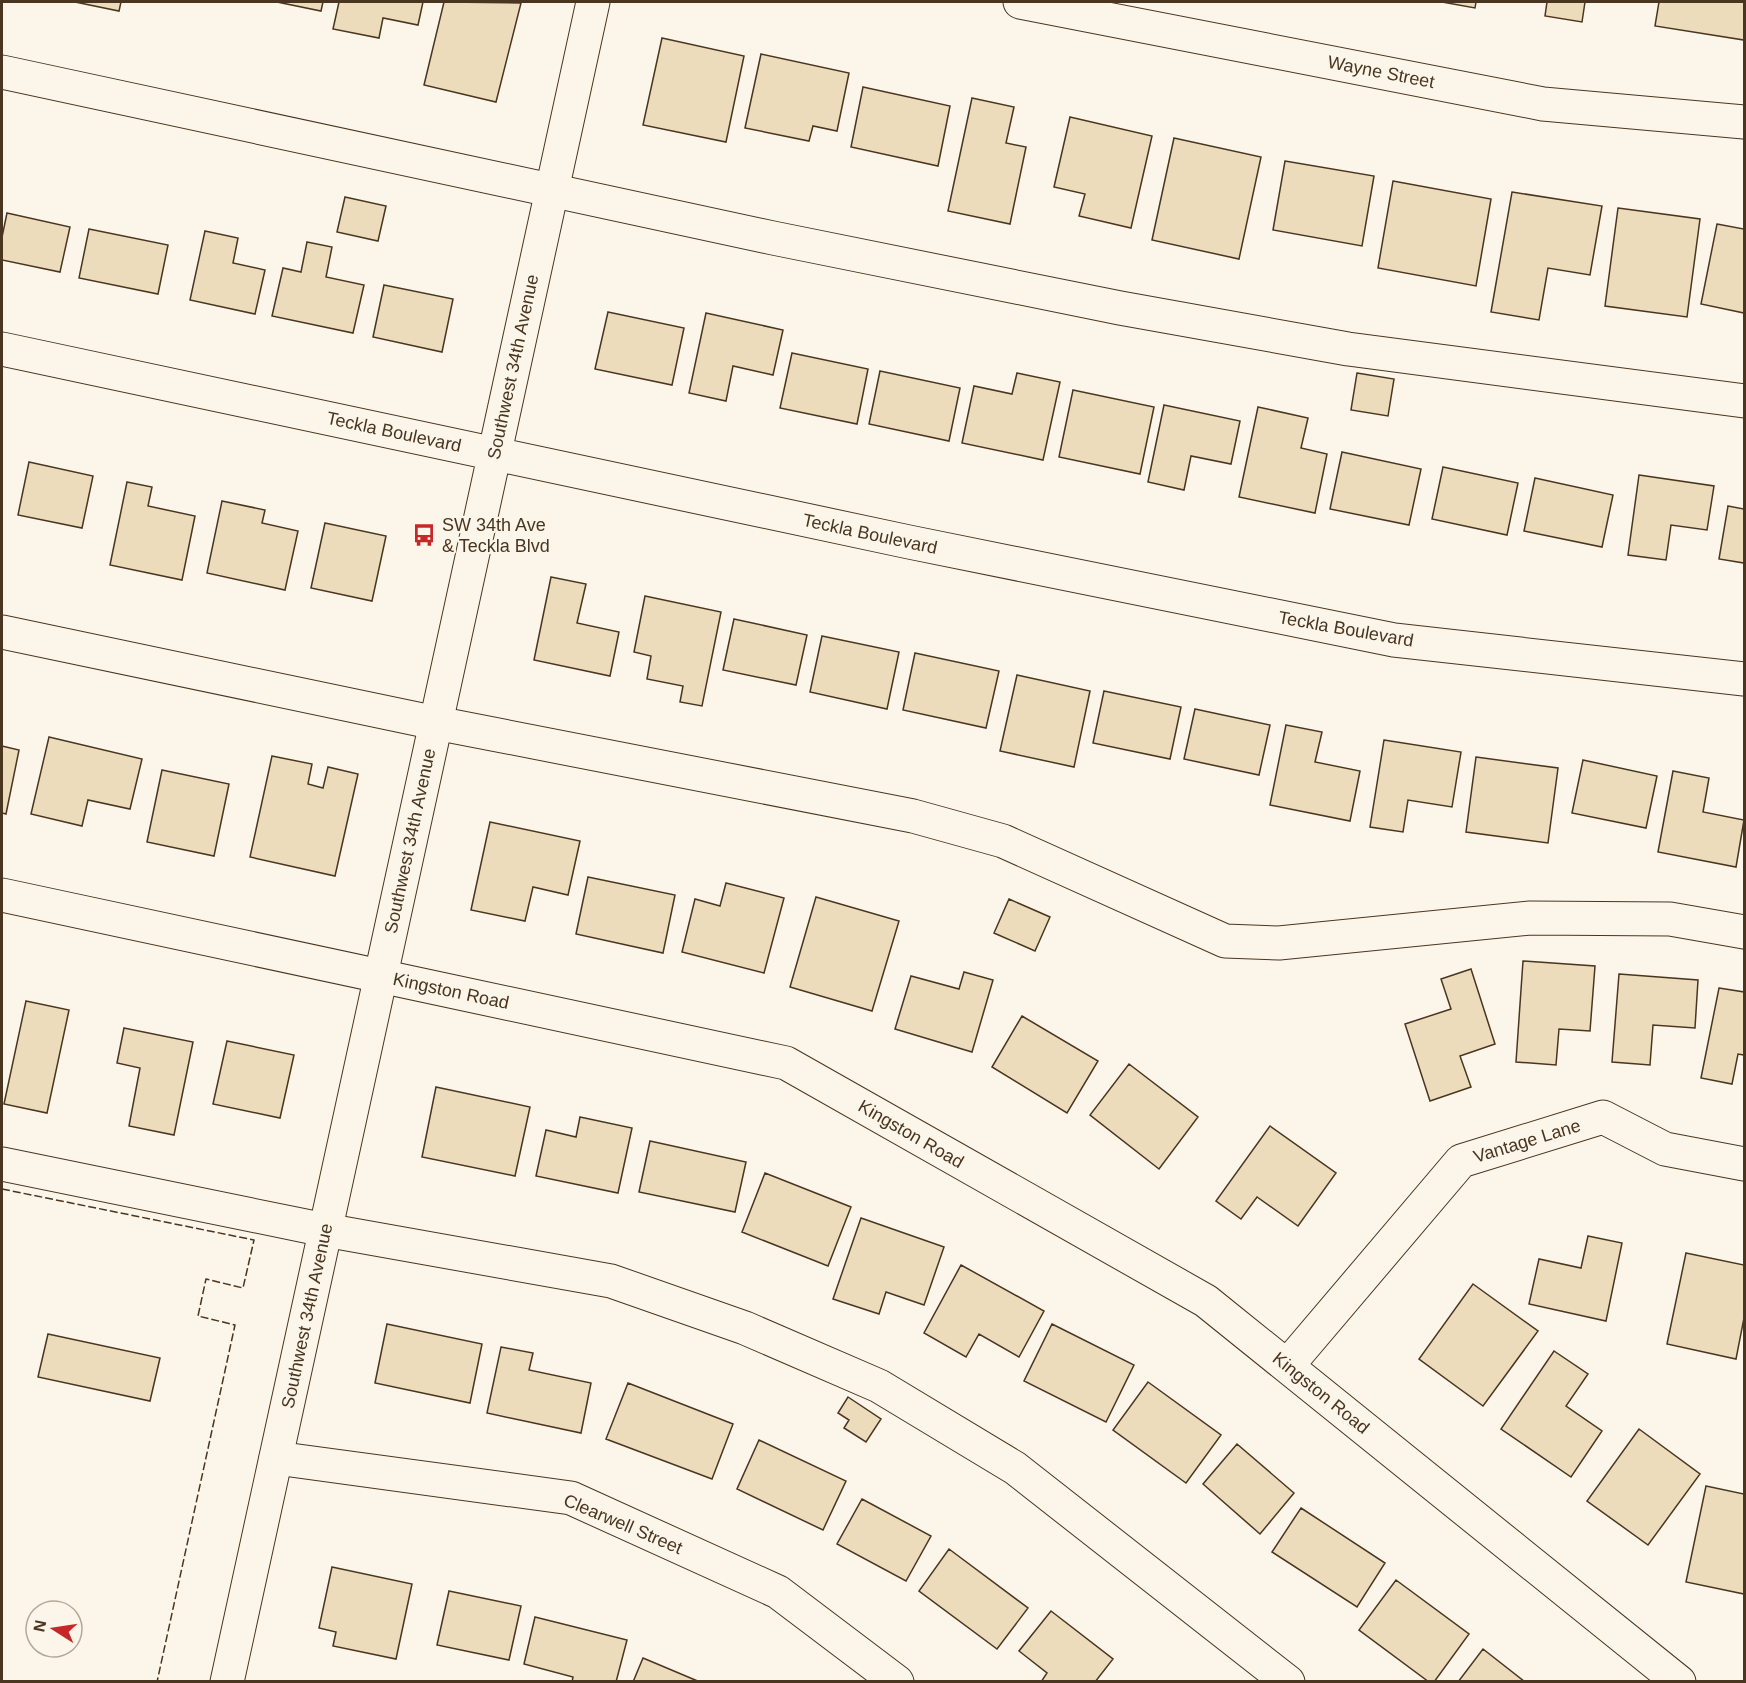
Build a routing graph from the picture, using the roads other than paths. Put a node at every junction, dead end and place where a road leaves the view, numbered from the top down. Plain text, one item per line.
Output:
1 (592, 2) edge
2 (1020, 2) edge
3 (2, 72) edge
4 (1744, 122) edge
5 (552, 189) junction
6 (2, 349) edge
7 (1744, 401) edge
8 (494, 454) junction
9 (2, 632) edge
10 (1744, 679) edge
11 (436, 723) junction
12 (2, 895) edge
13 (1744, 932) edge
14 (381, 976) junction
15 (2, 1164) edge
16 (1744, 1164) edge
17 (325, 1230) junction
18 (1287, 1366) junction
19 (276, 1458) junction
20 (227, 1682) edge
21 (897, 1682) edge
22 (1288, 1682) edge
23 (1679, 1682) edge

1 - 5 street, Southwest 34th Avenue
2 - 4 street, Wayne Street
3 - 5 street
5 - 7 street
5 - 8 street, Southwest 34th Avenue
6 - 8 street, Teckla Boulevard
8 - 10 street, Teckla Boulevard
8 - 11 street, Southwest 34th Avenue
9 - 11 street
11 - 13 street
11 - 14 street, Southwest 34th Avenue
12 - 14 street, Kingston Road
14 - 17 street, Southwest 34th Avenue
14 - 18 street, Kingston Road
15 - 17 street
16 - 18 street, Vantage Lane
17 - 19 street, Southwest 34th Avenue
17 - 22 street
18 - 23 street, Kingston Road
19 - 20 street, Southwest 34th Avenue
19 - 21 street, Clearwell Street

